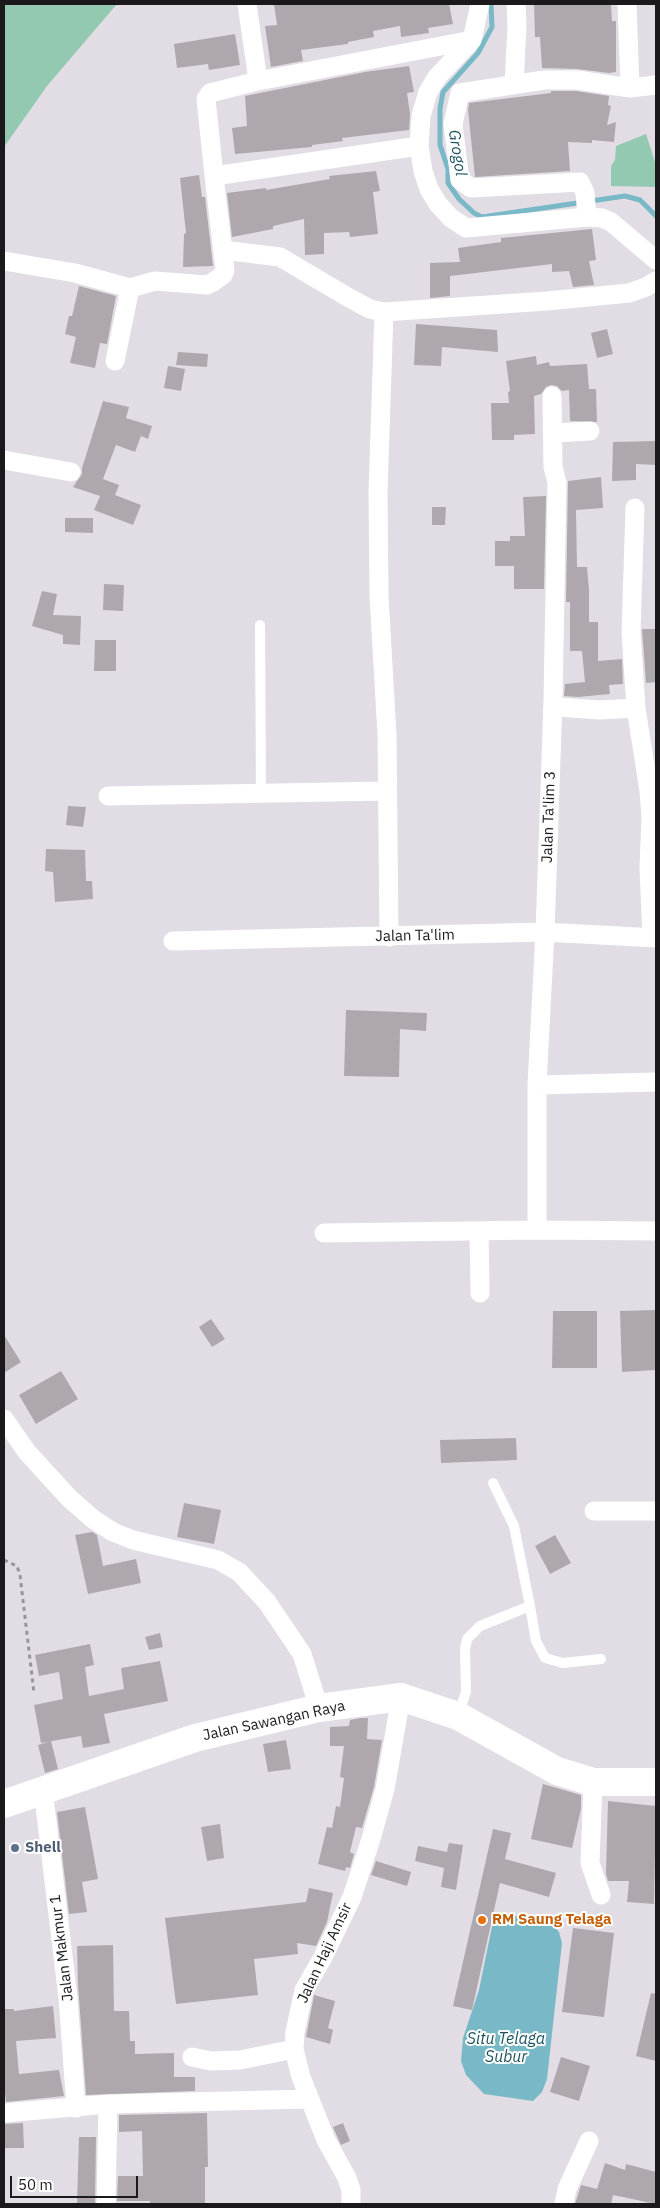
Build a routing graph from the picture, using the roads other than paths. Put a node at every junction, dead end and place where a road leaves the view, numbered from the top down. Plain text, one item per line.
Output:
1 (247, 4) edge
2 (480, 4) edge
3 (516, 4) edge
4 (627, 4) edge
5 (472, 40) junction
6 (258, 81) junction
7 (514, 84) junction
8 (656, 85) edge
9 (630, 88) junction
10 (419, 146) junction
11 (214, 176) junction
12 (586, 207) junction
13 (223, 250) junction
14 (656, 260) edge
15 (4, 261) edge
16 (656, 281) edge
17 (130, 288) junction
18 (384, 312) junction
19 (115, 361) dead end
20 (552, 396) dead end
21 (590, 432) dead end
22 (553, 433) junction
23 (4, 460) edge
24 (71, 472) dead end
25 (636, 508) dead end
26 (260, 625) dead end
27 (553, 701) junction
28 (636, 708) junction
29 (388, 791) junction
30 (261, 793) junction
31 (108, 796) dead end
32 (545, 932) junction
33 (389, 937) junction
34 (654, 938) edge
35 (174, 940) dead end
36 (656, 1082) edge
37 (537, 1085) junction
38 (537, 1230) junction
39 (479, 1231) junction
40 (656, 1231) edge
41 (324, 1233) dead end
42 (480, 1293) dead end
43 (4, 1419) edge
44 (493, 1483) dead end
45 (594, 1511) dead end
46 (656, 1511) edge
47 (530, 1606) junction
48 (601, 1659) dead end
49 (401, 1697) junction
50 (319, 1708) junction
51 (458, 1716) junction
52 (593, 1782) junction
53 (656, 1782) edge
54 (43, 1789) junction
55 (4, 1804) edge
56 (601, 1896) dead end
57 (294, 2049) junction
58 (192, 2057) dead end
59 (308, 2099) junction
60 (108, 2104) junction
61 (76, 2108) junction
62 (4, 2113) edge
63 (589, 2141) dead end
64 (106, 2204) edge
65 (351, 2204) edge
66 (564, 2204) edge

1 - 6 street
2 - 5 street
3 - 7 street
4 - 9 street
5 - 6 street
5 - 10 street
6 - 11 street
7 - 9 street
7 - 12 street
8 - 9 street
10 - 11 street
10 - 12 street
11 - 13 street
12 - 14 street
13 - 17 street
13 - 18 street
15 - 17 street
16 - 18 street
17 - 19 street
18 - 29 street
20 - 22 street, Jalan Ta'lim 3
21 - 22 street
22 - 27 street, Jalan Ta'lim 3
23 - 24 street
25 - 28 street
26 - 30 lane
27 - 28 street
27 - 32 street, Jalan Ta'lim 3
28 - 34 street
29 - 30 street
29 - 33 street
30 - 31 street
32 - 33 street, Jalan Ta'lim
32 - 34 street, Jalan Ta'lim
32 - 37 street, Jalan Ta'lim 3
33 - 35 street, Jalan Ta'lim
36 - 37 street
37 - 38 street, Jalan Ta'lim 3
38 - 39 street
38 - 40 street
39 - 41 street
39 - 42 street
43 - 50 street
44 - 47 lane
45 - 46 street
47 - 48 lane
47 - 51 lane
49 - 50 highway, Jalan Sawangan Raya
49 - 51 highway, Jalan Sawangan Raya
49 - 57 street, Jalan Haji Amsir
50 - 54 highway, Jalan Sawangan Raya
51 - 52 highway, Jalan Sawangan Raya
52 - 53 highway, Jalan Sawangan Raya
52 - 56 street
54 - 55 highway, Jalan Sawangan Raya
54 - 61 street, Jalan Makmur 1
57 - 58 street
57 - 59 street, Jalan Haji Amsir
59 - 60 street
59 - 65 street, Jalan Haji Amsir
60 - 61 street
60 - 64 street
61 - 62 street
63 - 66 street

